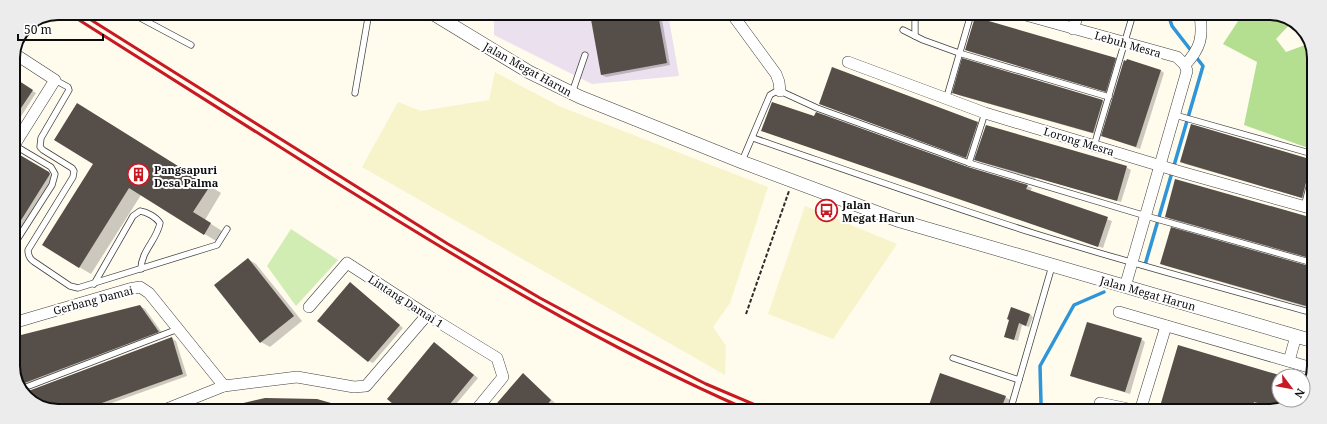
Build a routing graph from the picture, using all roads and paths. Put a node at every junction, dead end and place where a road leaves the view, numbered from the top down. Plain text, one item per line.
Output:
1 (145, 20) edge
2 (368, 20) edge
3 (442, 20) edge
4 (736, 20) edge
5 (915, 20) edge
6 (969, 20) edge
7 (1043, 20) edge
8 (1076, 20) edge
9 (1131, 20) edge
10 (1201, 20) edge
11 (1074, 29) junction
12 (903, 30) dead end
13 (915, 36) junction
14 (1125, 43) junction
15 (191, 45) dead end
16 (959, 53) junction
17 (585, 55) dead end
18 (20, 57) edge
19 (1191, 58) junction
20 (848, 62) dead end
21 (55, 80) junction
22 (780, 91) junction
23 (355, 93) dead end
24 (572, 93) junction
25 (1109, 96) junction
26 (946, 100) junction
27 (985, 113) junction
28 (1179, 116) junction
29 (20, 136) edge
30 (753, 138) junction
31 (1094, 146) junction
32 (20, 149) edge
33 (1307, 152) edge
34 (742, 162) junction
35 (969, 163) junction
36 (1164, 167) junction
37 (792, 180) junction
38 (1307, 207) edge
39 (1151, 217) junction
40 (228, 229) dead end
41 (20, 235) edge
42 (1307, 261) edge
43 (1132, 263) junction
44 (1052, 266) junction
45 (142, 269) junction
46 (94, 284) junction
47 (1126, 287) junction
48 (308, 307) dead end
49 (1307, 311) edge
50 (1119, 312) dead end
51 (746, 314) dead end
52 (427, 315) junction
53 (20, 321) edge
54 (1166, 326) junction
55 (178, 329) junction
56 (1296, 336) junction
57 (1307, 339) edge
58 (953, 358) dead end
59 (1289, 361) junction
60 (1307, 366) edge
61 (1019, 380) junction
62 (224, 386) junction
63 (27, 387) edge
64 (179, 404) edge
65 (481, 404) edge
66 (1012, 404) edge
67 (1141, 404) edge

1 - 15 lane
2 - 23 lane
3 - 24 street, Jalan Megat Harun
4 - 22 street
5 - 13 lane
6 - 16 lane
7 - 11 street, Lebuh Mesra
8 - 11 street
9 - 14 lane
10 - 19 street
11 - 14 street, Lebuh Mesra
12 - 13 lane
13 - 16 lane
14 - 19 street, Lebuh Mesra
14 - 25 lane
16 - 25 lane
16 - 26 lane
17 - 24 lane
18 - 21 street
19 - 28 street
20 - 26 street, Lorong Mesra
21 - 29 street
21 - 46 lane
22 - 30 lane
22 - 35 lane
24 - 34 street, Jalan Megat Harun
25 - 31 lane
26 - 27 street, Lorong Mesra
27 - 31 street, Lorong Mesra
27 - 35 lane
28 - 33 lane
28 - 36 street
30 - 34 lane
30 - 43 lane
31 - 36 street, Lorong Mesra
32 - 41 lane
34 - 37 street, Jalan Megat Harun
35 - 39 lane
36 - 38 street, Lorong Mesra
36 - 39 street
37 - 44 street, Jalan Megat Harun
37 - 51 path
39 - 42 lane
39 - 43 street
40 - 45 lane
43 - 47 street
43 - 49 lane
44 - 47 street, Jalan Megat Harun
44 - 61 lane
45 - 46 lane
45 - 46 lane
47 - 56 street, Jalan Megat Harun
48 - 52 street, Lintang Damai 1
50 - 54 street
52 - 62 street
52 - 65 street, Lintang Damai 1
53 - 55 street, Gerbang Damai
54 - 59 street
54 - 67 street
55 - 62 street, Gerbang Damai
55 - 63 lane
56 - 57 street, Jalan Megat Harun
56 - 59 street
58 - 61 lane
59 - 60 street
61 - 66 lane
62 - 64 street

